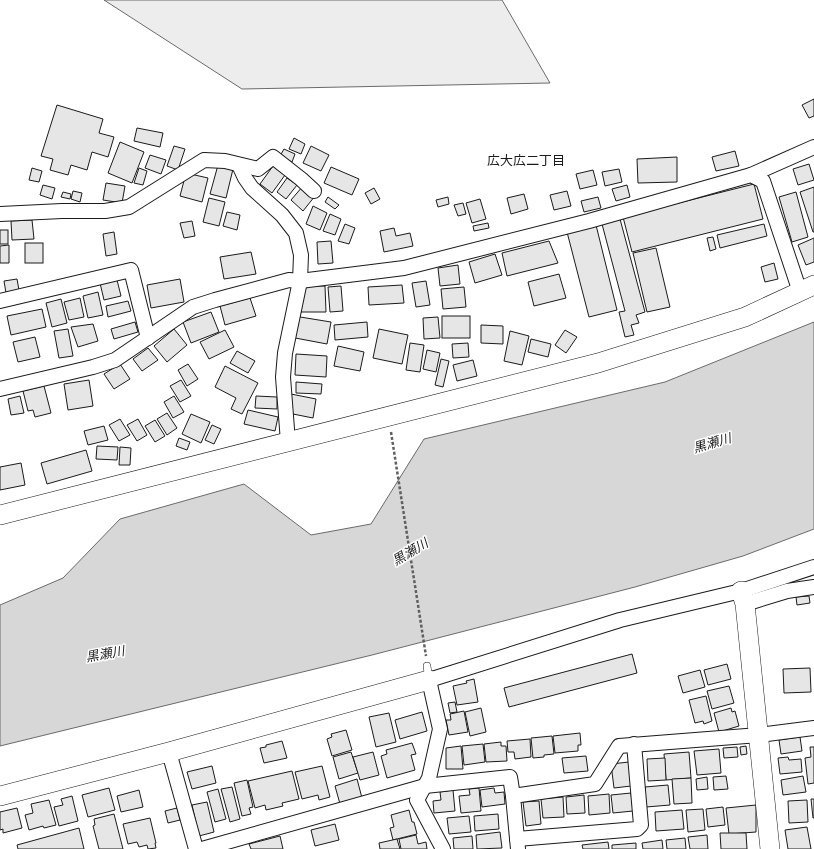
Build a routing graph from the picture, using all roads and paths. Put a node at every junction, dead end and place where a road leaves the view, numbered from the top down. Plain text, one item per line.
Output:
1 (814, 147) edge
2 (239, 164) junction
3 (751, 175) junction
4 (314, 191) dead end
5 (0, 214) edge
6 (300, 281) junction
7 (807, 289) edge
8 (0, 301) edge
9 (148, 338) junction
10 (0, 389) edge
11 (390, 426) dead end
12 (288, 442) junction
13 (0, 515) edge
14 (814, 566) edge
15 (814, 587) edge
16 (743, 598) junction
17 (428, 673) junction
18 (814, 728) edge
19 (759, 735) junction
20 (634, 744) junction
21 (169, 752) junction
22 (425, 786) junction
23 (0, 796) edge
24 (513, 796) junction
25 (518, 844) edge
26 (196, 849) edge
27 (202, 849) edge
28 (443, 849) edge
29 (770, 849) edge

1 - 3 street
2 - 4 street
2 - 5 street
2 - 6 street
3 - 6 street
3 - 7 street
6 - 9 street
6 - 12 street
7 - 12 street
8 - 9 street
9 - 10 street
11 - 17 path
12 - 13 street
14 - 16 street
15 - 16 street
16 - 17 street
16 - 19 street
17 - 21 street
17 - 22 street
18 - 19 street
19 - 20 street
19 - 29 street
20 - 24 street
20 - 25 street
21 - 23 street
21 - 26 street
22 - 24 street
22 - 27 street
22 - 28 street
24 - 25 street

